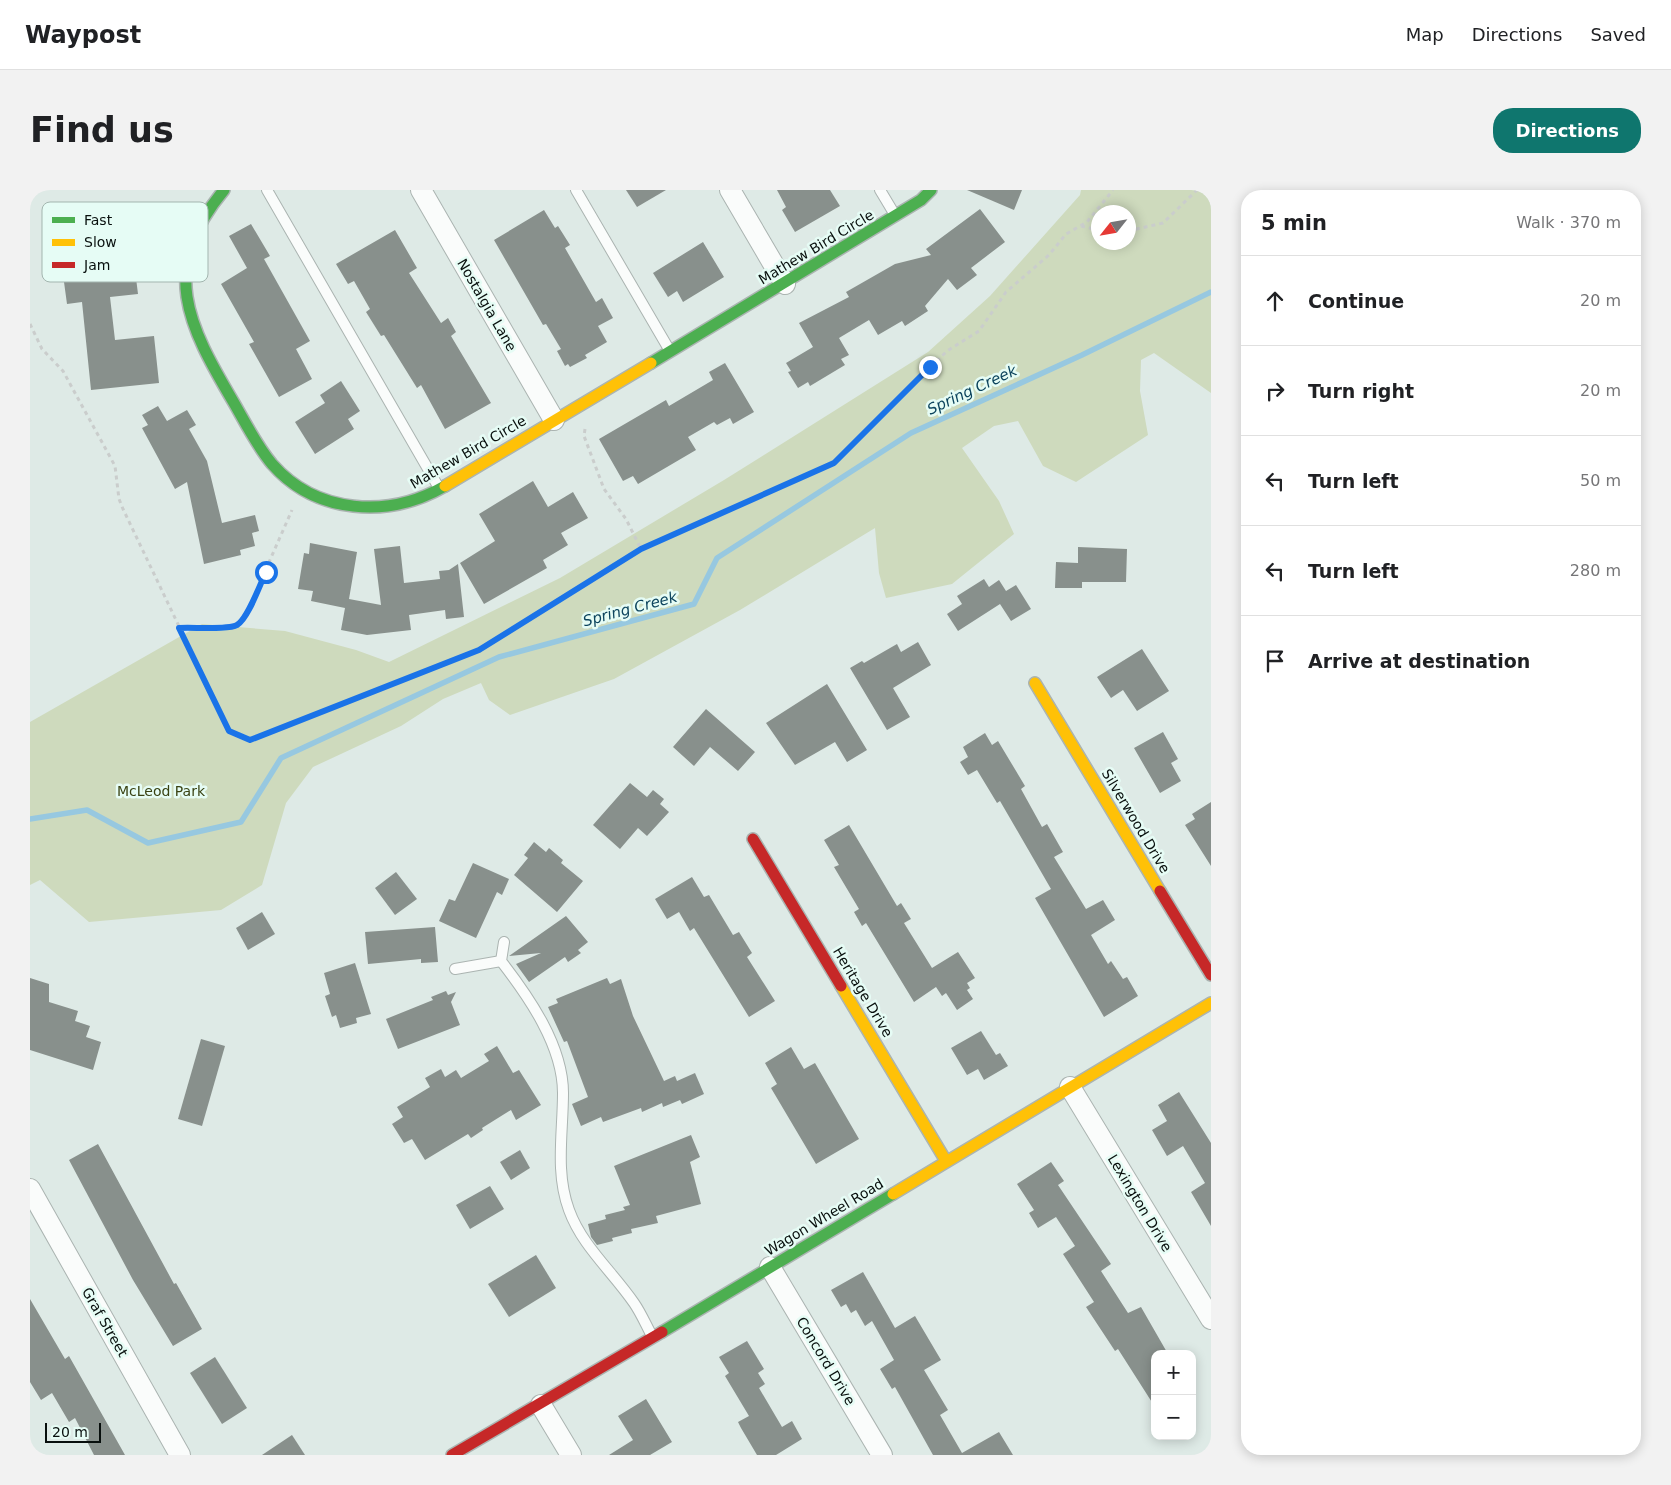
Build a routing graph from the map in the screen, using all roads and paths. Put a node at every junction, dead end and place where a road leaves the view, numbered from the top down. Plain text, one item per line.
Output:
1 (224, 190) edge
2 (267, 190) edge
3 (421, 190) edge
4 (576, 190) edge
5 (730, 190) edge
6 (880, 190) edge
7 (931, 190) edge
8 (1113, 190) edge
9 (1197, 190) edge
10 (208, 210) edge
11 (895, 216) junction
12 (1081, 226) junction
13 (1091, 228) edge
14 (1136, 229) edge
15 (187, 282) edge
16 (785, 284) junction
17 (30, 324) edge
18 (670, 352) junction
19 (554, 420) junction
20 (586, 429) dead end
21 (439, 489) junction
22 (292, 510) dead end
23 (641, 549) junction
24 (179, 628) junction
25 (1035, 683) dead end
26 (753, 839) dead end
27 (504, 942) dead end
28 (502, 961) junction
29 (454, 968) dead end
30 (1211, 975) edge
31 (1211, 1003) edge
32 (1070, 1088) junction
33 (946, 1161) junction
34 (30, 1189) edge
35 (770, 1267) junction
36 (1211, 1318) edge
37 (653, 1337) junction
38 (540, 1404) junction
39 (180, 1455) edge
40 (452, 1455) edge
41 (571, 1455) edge
42 (882, 1455) edge

1 - 10 street, Mathew Bird Circle
2 - 21 lane
3 - 19 street, Nostalgia Lane
4 - 18 lane
5 - 16 street
6 - 11 lane
7 - 11 street, Mathew Bird Circle
8 - 12 path
9 - 14 path
11 - 16 street, Mathew Bird Circle
12 - 13 path
12 - 23 path
15 - 21 street, Mathew Bird Circle
16 - 18 street, Mathew Bird Circle
17 - 24 path
18 - 19 street, Mathew Bird Circle
19 - 21 street, Mathew Bird Circle
20 - 23 path
22 - 24 path
23 - 24 path
25 - 30 street, Silverwood Drive
26 - 33 street, Heritage Drive
27 - 28 lane
28 - 29 lane
28 - 37 lane
31 - 32 street, Wagon Wheel Road
32 - 33 street, Wagon Wheel Road
32 - 36 street, Lexington Drive
33 - 35 street, Wagon Wheel Road
34 - 39 street, Graf Street
35 - 37 street, Wagon Wheel Road
35 - 42 street, Concord Drive
37 - 38 street, Wagon Wheel Road
38 - 40 street, Wagon Wheel Road
38 - 41 street

